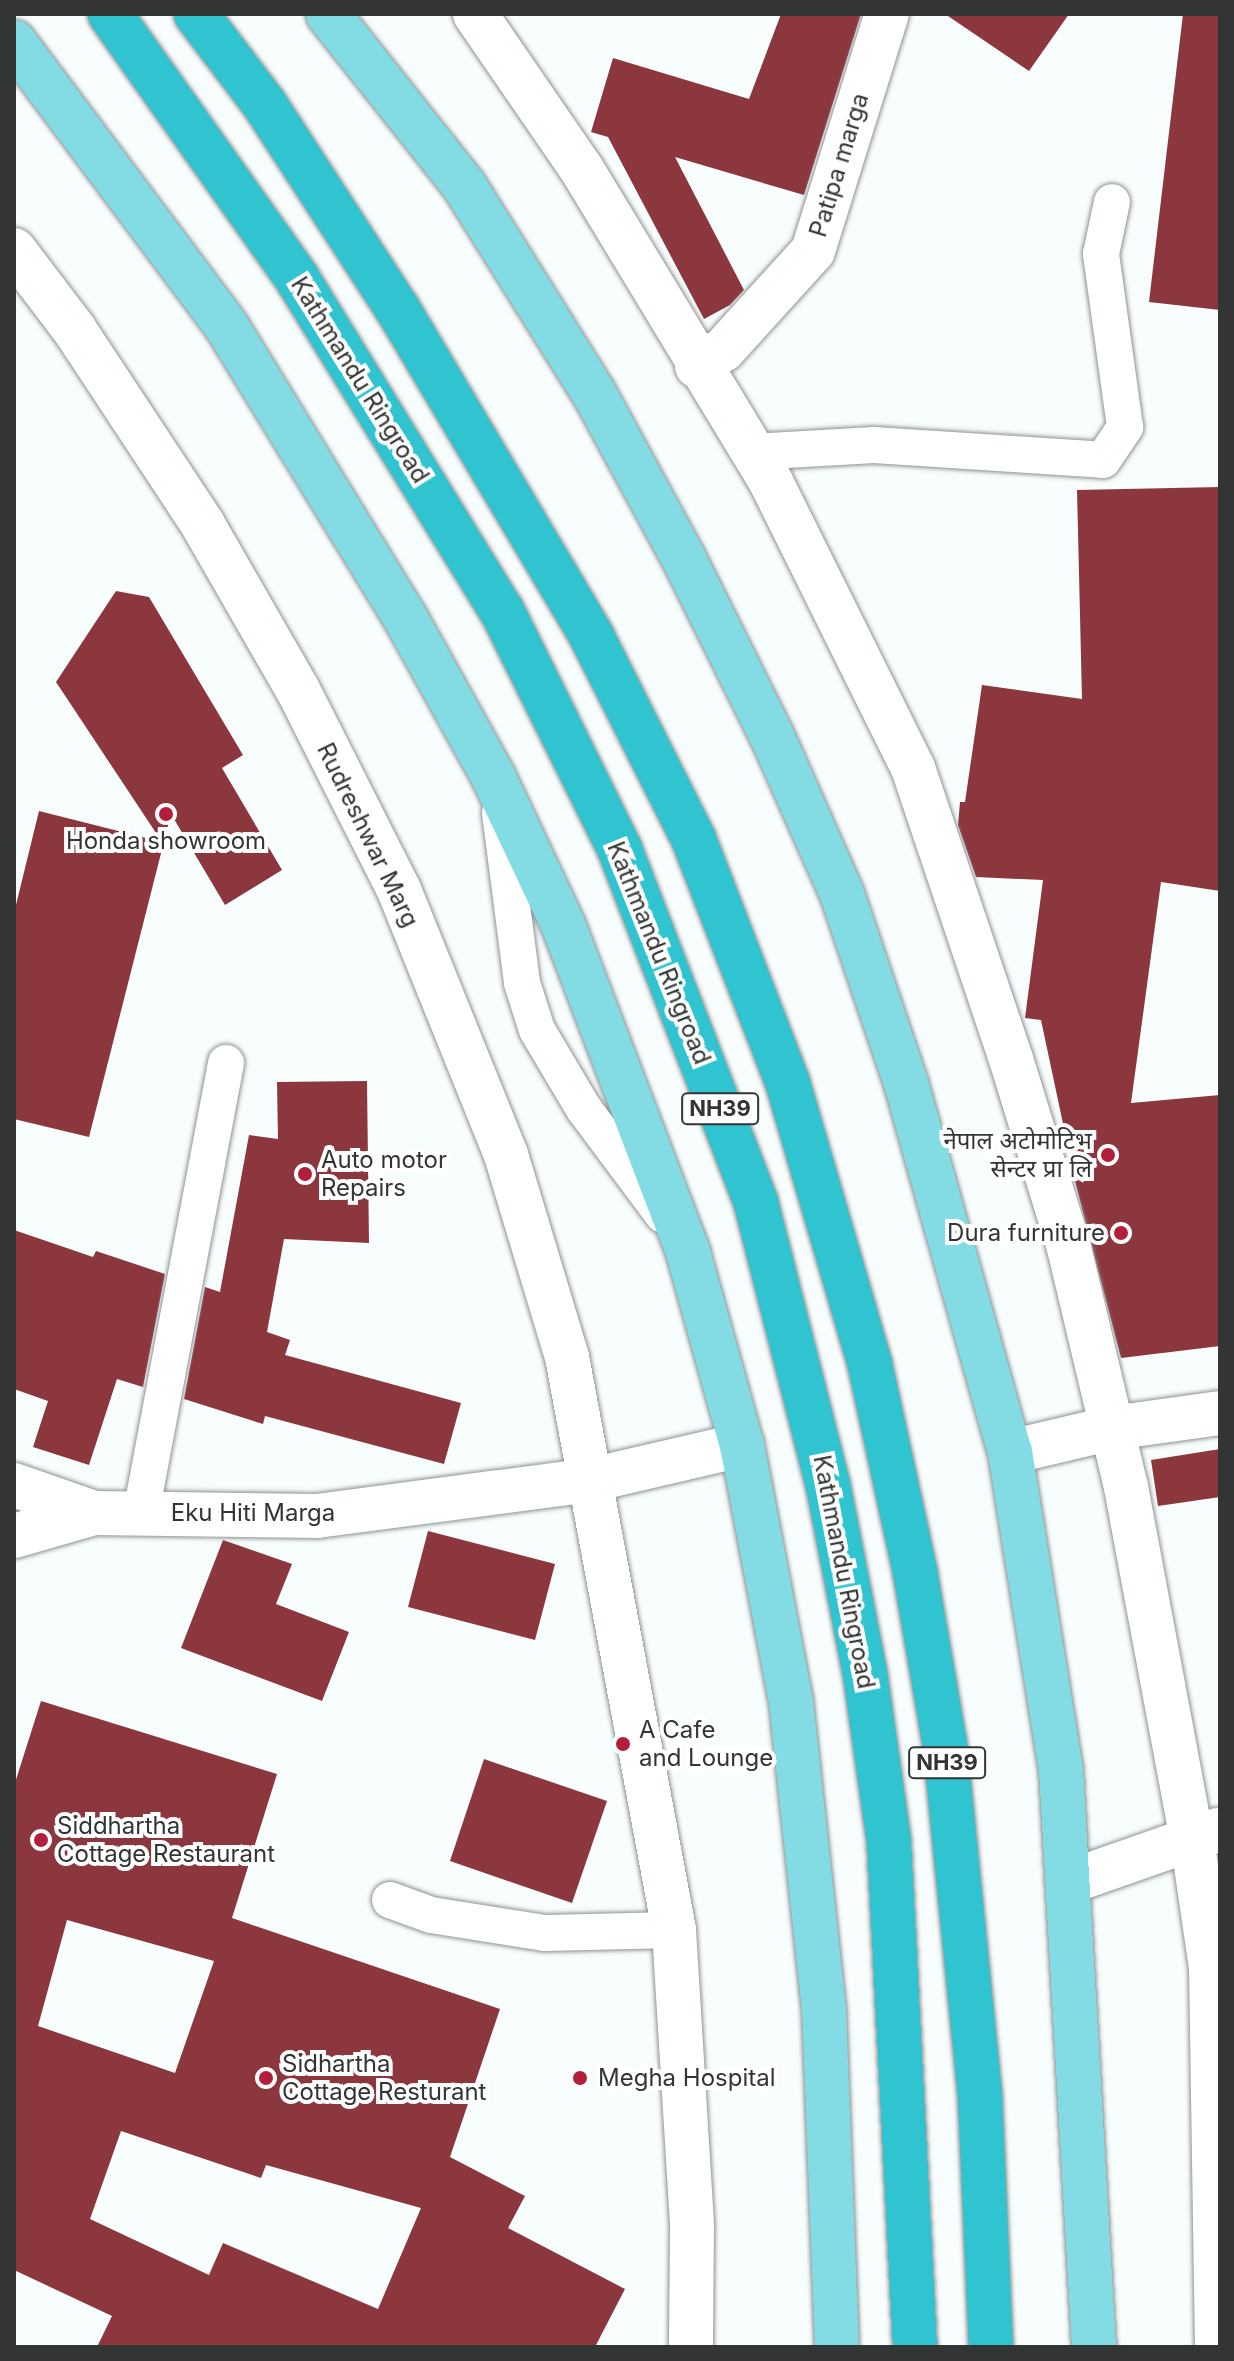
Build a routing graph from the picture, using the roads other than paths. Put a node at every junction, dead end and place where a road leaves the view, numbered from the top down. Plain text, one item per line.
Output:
1 (110, 14) edge
2 (196, 14) edge
3 (328, 14) edge
4 (475, 14) edge
5 (887, 14) edge
6 (14, 42) edge
7 (1112, 202) dead end
8 (14, 250) edge
9 (697, 366) junction
10 (752, 452) junction
11 (494, 778) junction
12 (226, 1063) dead end
13 (688, 1252) junction
14 (1220, 1413) edge
15 (1112, 1428) junction
16 (742, 1445) junction
17 (1010, 1452) junction
18 (591, 1480) junction
19 (14, 1485) edge
20 (94, 1513) junction
21 (141, 1513) junction
22 (14, 1536) edge
23 (1206, 1834) edge
24 (1072, 1881) junction
25 (390, 1900) dead end
26 (674, 1930) junction
27 (691, 2347) edge
28 (837, 2347) edge
29 (915, 2347) edge
30 (991, 2347) edge
31 (1094, 2347) edge
32 (1217, 2347) edge

1 - 29 highway, Kathmandu Ringroad / NH39
2 - 30 highway, NH39
3 - 17 main road
4 - 9 street
5 - 9 street, Patipa marga
6 - 11 main road
7 - 10 lane
8 - 18 street, Rudreshwar Marg
9 - 10 street
10 - 15 street
11 - 13 main road
11 - 13 lane
12 - 21 lane
13 - 16 main road
14 - 15 street
15 - 17 street
15 - 23 street
16 - 18 street, Eku Hiti Marga
16 - 28 main road
17 - 24 main road
18 - 21 street, Eku Hiti Marga
18 - 26 street, Rudreshwar Marg
19 - 20 street, Eku Hiti Marga
20 - 21 street, Eku Hiti Marga
20 - 22 street
23 - 24 street
23 - 32 street
24 - 31 main road
25 - 26 lane
26 - 27 street, Rudreshwar Marg

